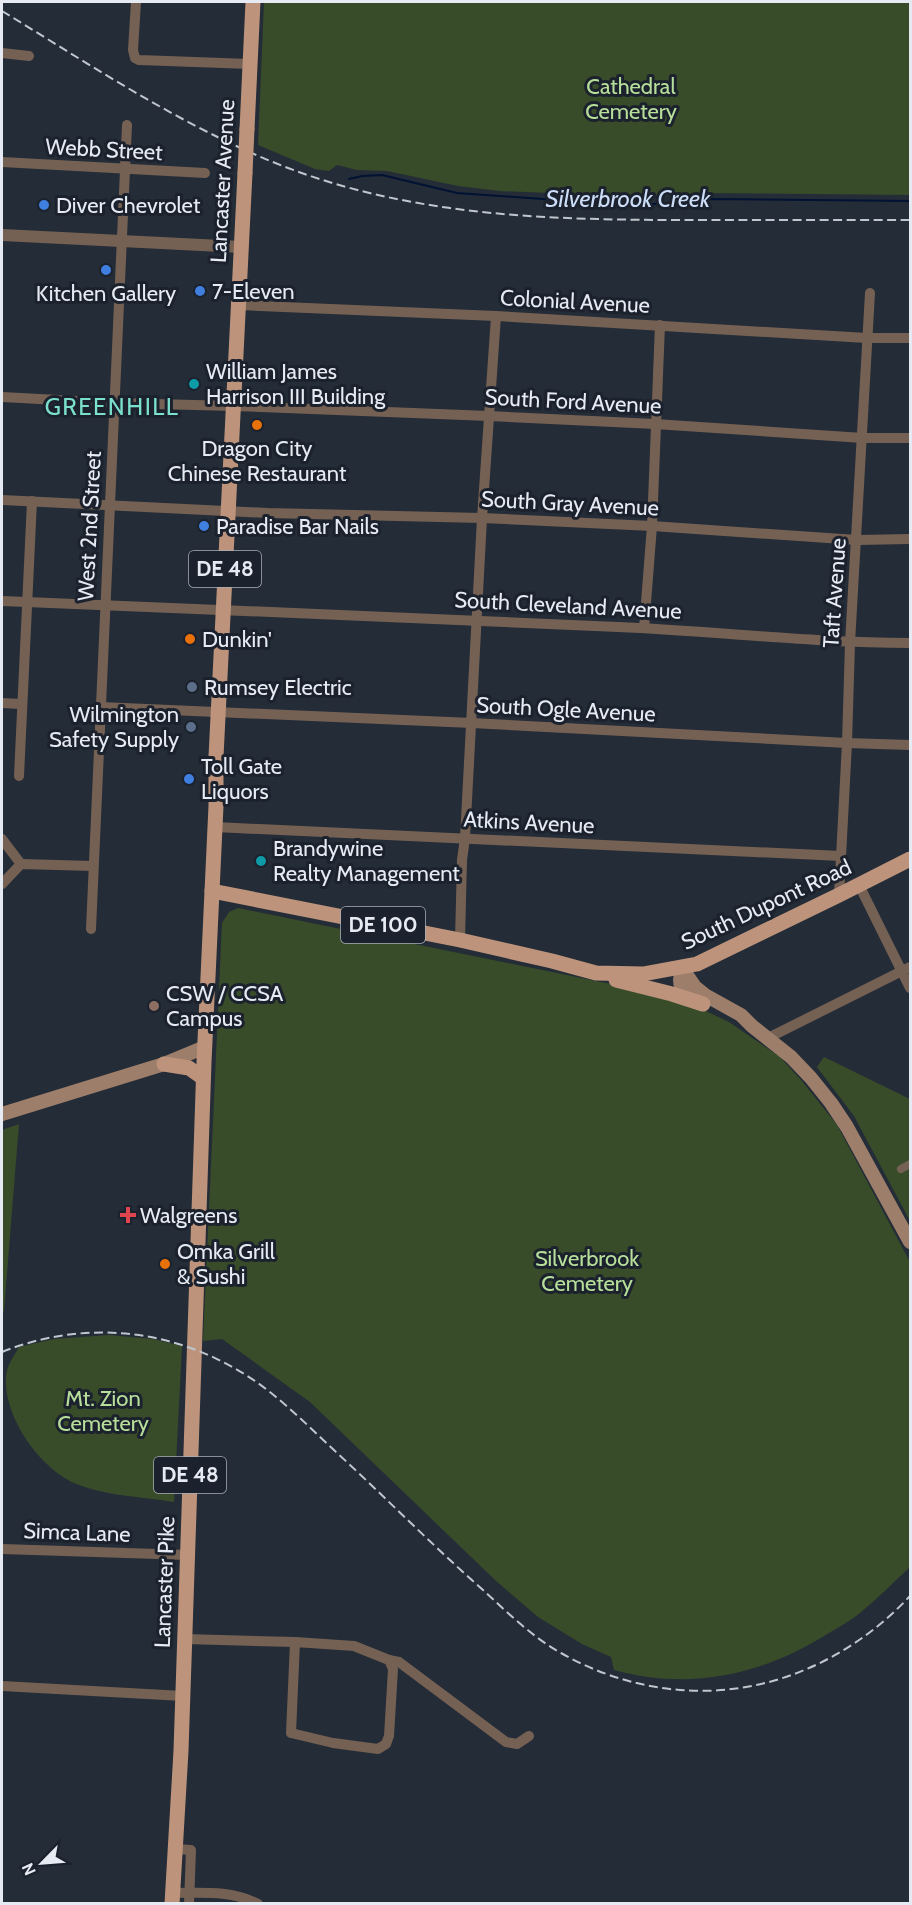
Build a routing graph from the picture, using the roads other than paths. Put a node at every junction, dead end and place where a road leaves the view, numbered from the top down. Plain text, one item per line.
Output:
1 (136, 2) edge
2 (253, 2) edge
3 (2, 53) edge
4 (29, 56) dead end
5 (250, 64) junction
6 (127, 125) dead end
7 (2, 162) edge
8 (125, 170) junction
9 (205, 174) dead end
10 (2, 235) edge
11 (123, 241) junction
12 (242, 247) junction
13 (870, 293) dead end
14 (238, 305) junction
15 (496, 316) junction
16 (660, 325) junction
17 (867, 338) junction
18 (910, 338) edge
19 (2, 397) edge
20 (115, 403) junction
21 (234, 405) junction
22 (489, 416) junction
23 (655, 424) junction
24 (862, 438) junction
25 (910, 438) edge
26 (2, 500) edge
27 (32, 501) junction
28 (111, 505) junction
29 (228, 511) junction
30 (482, 518) junction
31 (652, 526) junction
32 (910, 539) edge
33 (857, 540) junction
34 (2, 601) edge
35 (26, 602) junction
36 (105, 606) junction
37 (224, 611) junction
38 (478, 620) junction
39 (644, 628) junction
40 (850, 643) junction
41 (910, 643) edge
42 (2, 703) edge
43 (21, 704) junction
44 (101, 707) junction
45 (219, 713) junction
46 (472, 723) junction
47 (847, 744) junction
48 (910, 745) edge
49 (19, 776) dead end
50 (215, 827) junction
51 (465, 838) junction
52 (2, 840) edge
53 (841, 856) junction
54 (910, 859) edge
55 (21, 864) junction
56 (93, 866) junction
57 (2, 884) edge
58 (859, 885) junction
59 (212, 891) junction
60 (839, 896) junction
61 (91, 929) dead end
62 (460, 940) junction
63 (682, 968) junction
64 (906, 969) edge
65 (596, 973) junction
66 (910, 988) edge
67 (703, 1004) junction
68 (752, 1026) junction
69 (768, 1038) junction
70 (205, 1047) junction
71 (164, 1064) junction
72 (203, 1078) junction
73 (2, 1114) edge
74 (910, 1164) edge
75 (901, 1169) dead end
76 (910, 1242) edge
77 (2, 1549) edge
78 (188, 1555) junction
79 (185, 1639) junction
80 (295, 1642) junction
81 (389, 1660) junction
82 (2, 1686) edge
83 (183, 1696) junction
84 (529, 1736) dead end
85 (176, 1849) junction
86 (172, 1898) edge
87 (189, 1898) edge
88 (258, 1904) edge

1 - 5 street
2 - 5 main road, Lancaster Avenue / DE 48
3 - 4 street
5 - 12 main road, Lancaster Avenue / DE 48, bridge
6 - 8 street, West 2nd Street
7 - 8 street, Webb Street
8 - 9 street, Webb Street
8 - 11 street, West 2nd Street
10 - 11 street
11 - 12 street
11 - 20 street, West 2nd Street
12 - 14 main road, Lancaster Avenue / DE 48
13 - 17 street, Taft Avenue
14 - 15 street, Colonial Avenue
14 - 21 main road, Lancaster Avenue / DE 48
15 - 16 street, Colonial Avenue
15 - 22 street
16 - 17 street, Colonial Avenue
16 - 23 street
17 - 18 street, Colonial Avenue
17 - 24 street, Taft Avenue
19 - 20 street, South Ford Avenue
20 - 21 street, South Ford Avenue
20 - 28 street, West 2nd Street
21 - 22 street, South Ford Avenue
21 - 29 main road, Lancaster Avenue / DE 48
22 - 23 street, South Ford Avenue
22 - 30 street
23 - 24 street, South Ford Avenue
23 - 31 street
24 - 25 street, South Ford Avenue
24 - 33 street, Taft Avenue
26 - 27 street, South Gray Avenue
27 - 28 street, South Gray Avenue
27 - 35 street
28 - 29 street, South Gray Avenue
28 - 36 street, West 2nd Street
29 - 30 street, South Gray Avenue
29 - 37 main road, Lancaster Avenue / DE 48
30 - 31 street, South Gray Avenue
30 - 38 street
31 - 33 street, South Gray Avenue
31 - 39 street
32 - 33 street, South Gray Avenue
33 - 40 street, Taft Avenue
34 - 35 street, South Cleveland Avenue
35 - 36 street, South Cleveland Avenue
35 - 43 street
36 - 37 street, South Cleveland Avenue
36 - 44 street, West 2nd Street
37 - 38 street, South Cleveland Avenue
37 - 45 main road, Lancaster Avenue / DE 48
38 - 39 street, South Cleveland Avenue
38 - 46 street
39 - 40 street, South Cleveland Avenue
40 - 41 street, South Cleveland Avenue
40 - 47 street, Taft Avenue
42 - 43 street
43 - 49 street
44 - 45 street, South Ogle Avenue
44 - 56 street, West 2nd Street
45 - 46 street, South Ogle Avenue
45 - 50 main road, Lancaster Avenue / DE 48
46 - 47 street, South Ogle Avenue
46 - 51 street
47 - 48 street, South Ogle Avenue
47 - 53 street, Taft Avenue
50 - 51 street, Atkins Avenue
50 - 59 main road, Lancaster Avenue / DE 48
51 - 53 street, Atkins Avenue
51 - 62 street
52 - 55 street
53 - 60 street, Taft Avenue
54 - 58 main road, South Dupont Road / DE 100
55 - 56 street
55 - 57 street
56 - 61 street, West 2nd Street
58 - 60 main road, South Dupont Road / DE 100
58 - 64 street
59 - 62 main road, South Dupont Road / DE 100
59 - 70 main road, Lancaster Avenue / DE 48
60 - 63 main road, South Dupont Road / DE 100
62 - 65 main road, South Dupont Road / DE 100
63 - 65 main road, South Dupont Road / DE 100
63 - 67 main road
63 - 68 main road
64 - 66 street
64 - 69 street
65 - 67 main road
67 - 68 main road
68 - 69 main road
69 - 76 main road
70 - 71 main road
70 - 72 main road, Lancaster Pike / DE 48
71 - 72 main road
71 - 73 main road
72 - 78 main road, Lancaster Pike / DE 48
74 - 75 street
77 - 78 street, Simca Lane
78 - 79 main road, Lancaster Pike / DE 48
79 - 80 street
79 - 83 main road, Lancaster Pike / DE 48
80 - 81 street
80 - 81 street
81 - 84 street
82 - 83 street
83 - 85 main road, Lancaster Pike / DE 48
85 - 86 main road, Lancaster Pike / DE 48
85 - 87 street
86 - 87 street
87 - 88 street

